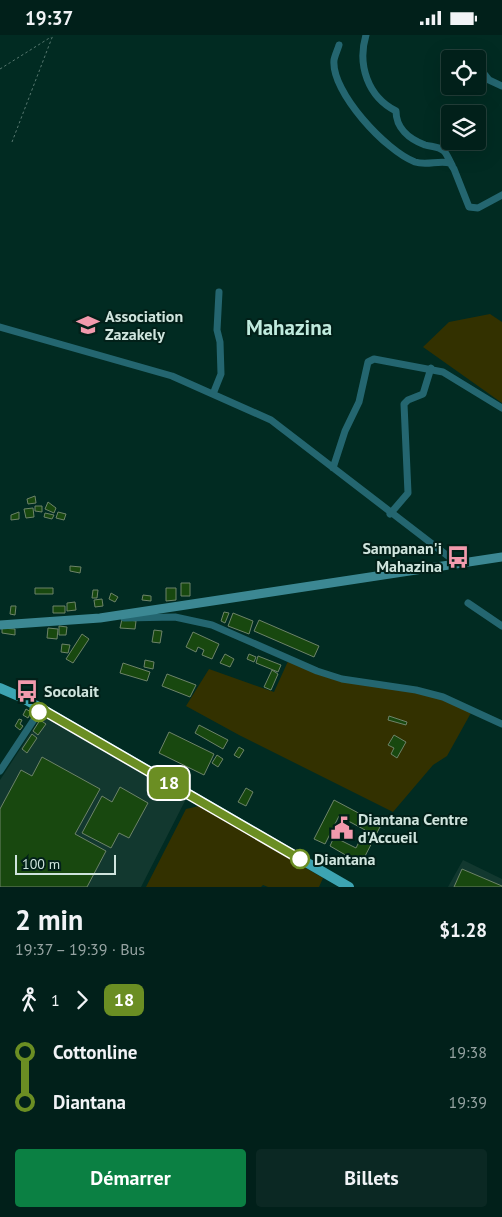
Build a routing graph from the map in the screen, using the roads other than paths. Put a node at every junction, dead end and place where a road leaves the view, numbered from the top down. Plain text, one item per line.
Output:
1 (366, 35) edge
2 (339, 45) dead end
3 (486, 76) edge
4 (502, 86) edge
5 (452, 167) junction
6 (502, 195) edge
7 (219, 292) dead end
8 (0, 327) edge
9 (431, 368) junction
10 (213, 394) junction
11 (502, 408) edge
12 (333, 469) junction
13 (390, 514) junction
14 (502, 557) edge
15 (457, 563) junction
16 (468, 603) dead end
17 (100, 618) junction
18 (0, 625) edge
19 (502, 626) edge
20 (0, 688) edge
21 (41, 709) junction
22 (502, 724) edge
23 (0, 771) edge
24 (349, 887) edge

1 - 5 street
2 - 5 street
3 - 4 street
5 - 6 street
7 - 10 street
8 - 10 street
9 - 11 street
9 - 12 street
9 - 13 street
10 - 12 street
12 - 13 street
13 - 15 street
14 - 15 main road
15 - 17 main road
16 - 19 street
17 - 18 main road
17 - 22 street
20 - 21 main road
21 - 23 street
21 - 24 main road

